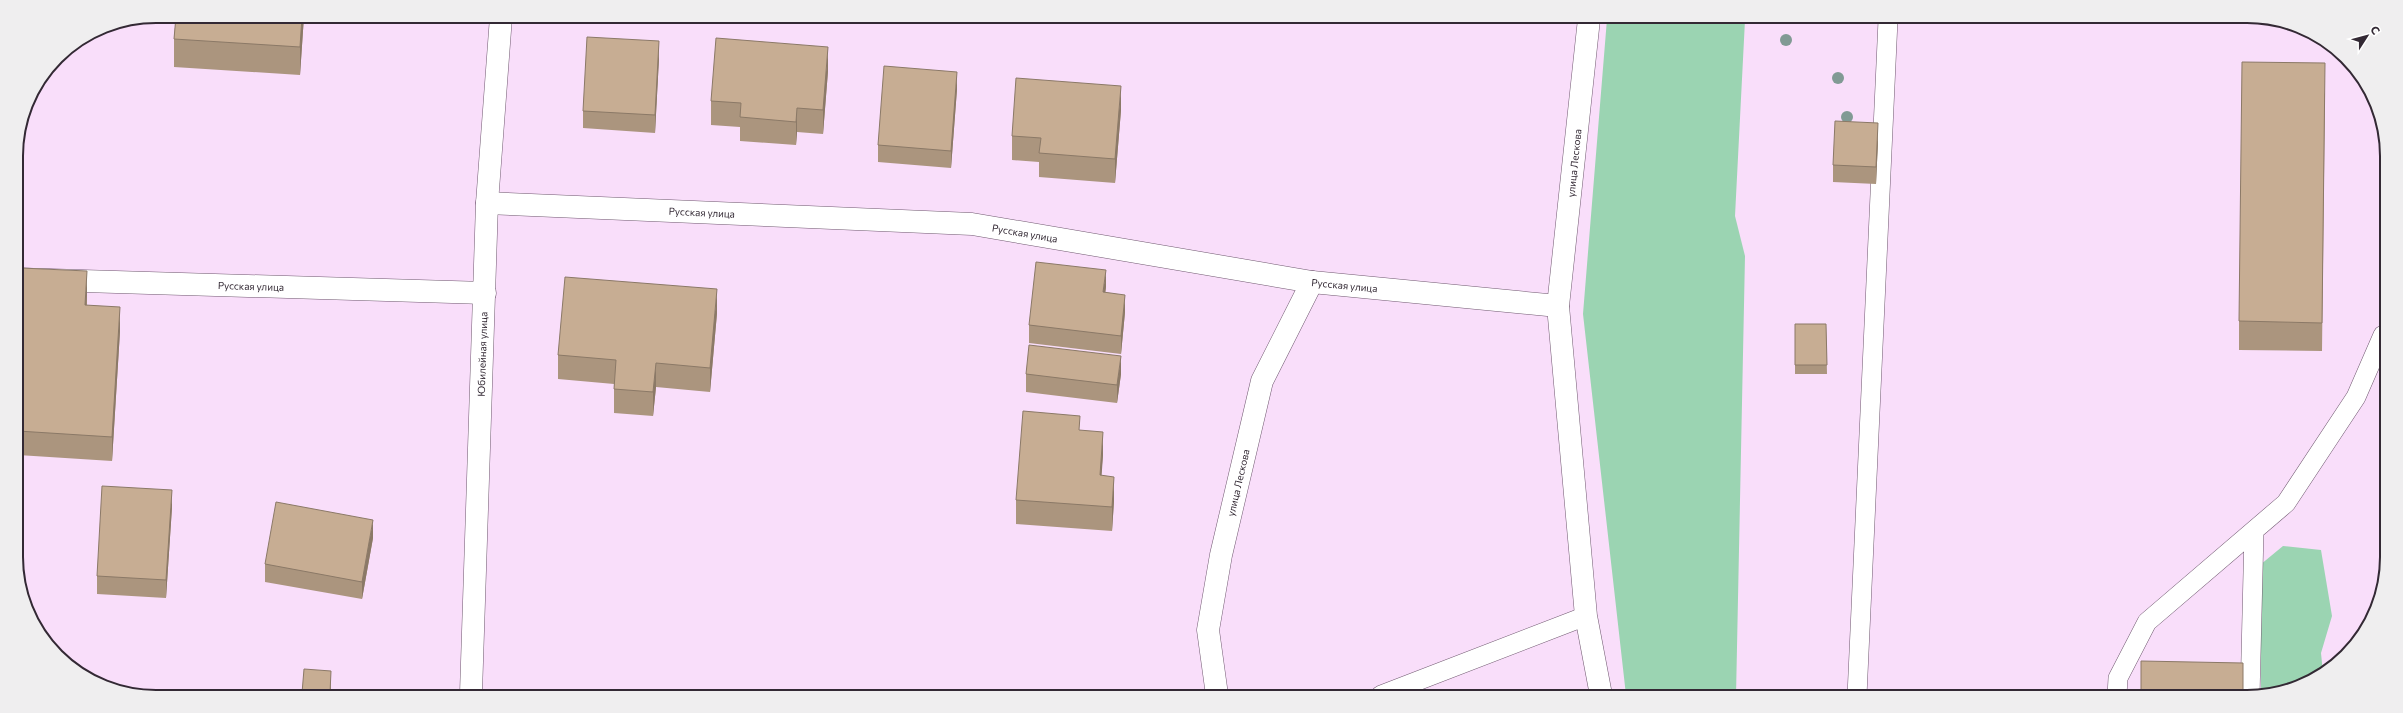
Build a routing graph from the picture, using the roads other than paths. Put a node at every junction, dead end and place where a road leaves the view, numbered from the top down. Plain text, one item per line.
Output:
1 (501, 23) edge
2 (1590, 23) edge
3 (1888, 23) edge
4 (487, 203) junction
5 (23, 279) edge
6 (1312, 282) junction
7 (485, 293) junction
8 (1558, 306) junction
9 (2380, 342) edge
10 (2254, 531) junction
11 (1586, 616) junction
12 (471, 690) edge
13 (1216, 690) edge
14 (1394, 690) edge
15 (1600, 690) edge
16 (1857, 690) edge
17 (2117, 690) edge
18 (2250, 690) edge

1 - 4 street, Юбилейная улица
2 - 8 street, улица Лескова
3 - 16 lane
4 - 6 street, Русская улица
4 - 7 street, Юбилейная улица
5 - 7 street, Русская улица
6 - 8 street, Русская улица
6 - 13 street, улица Лескова
7 - 12 street, Юбилейная улица
8 - 11 street, улица Лескова
9 - 10 lane
10 - 17 lane
10 - 18 lane
11 - 14 lane
11 - 15 street, улица Лескова

